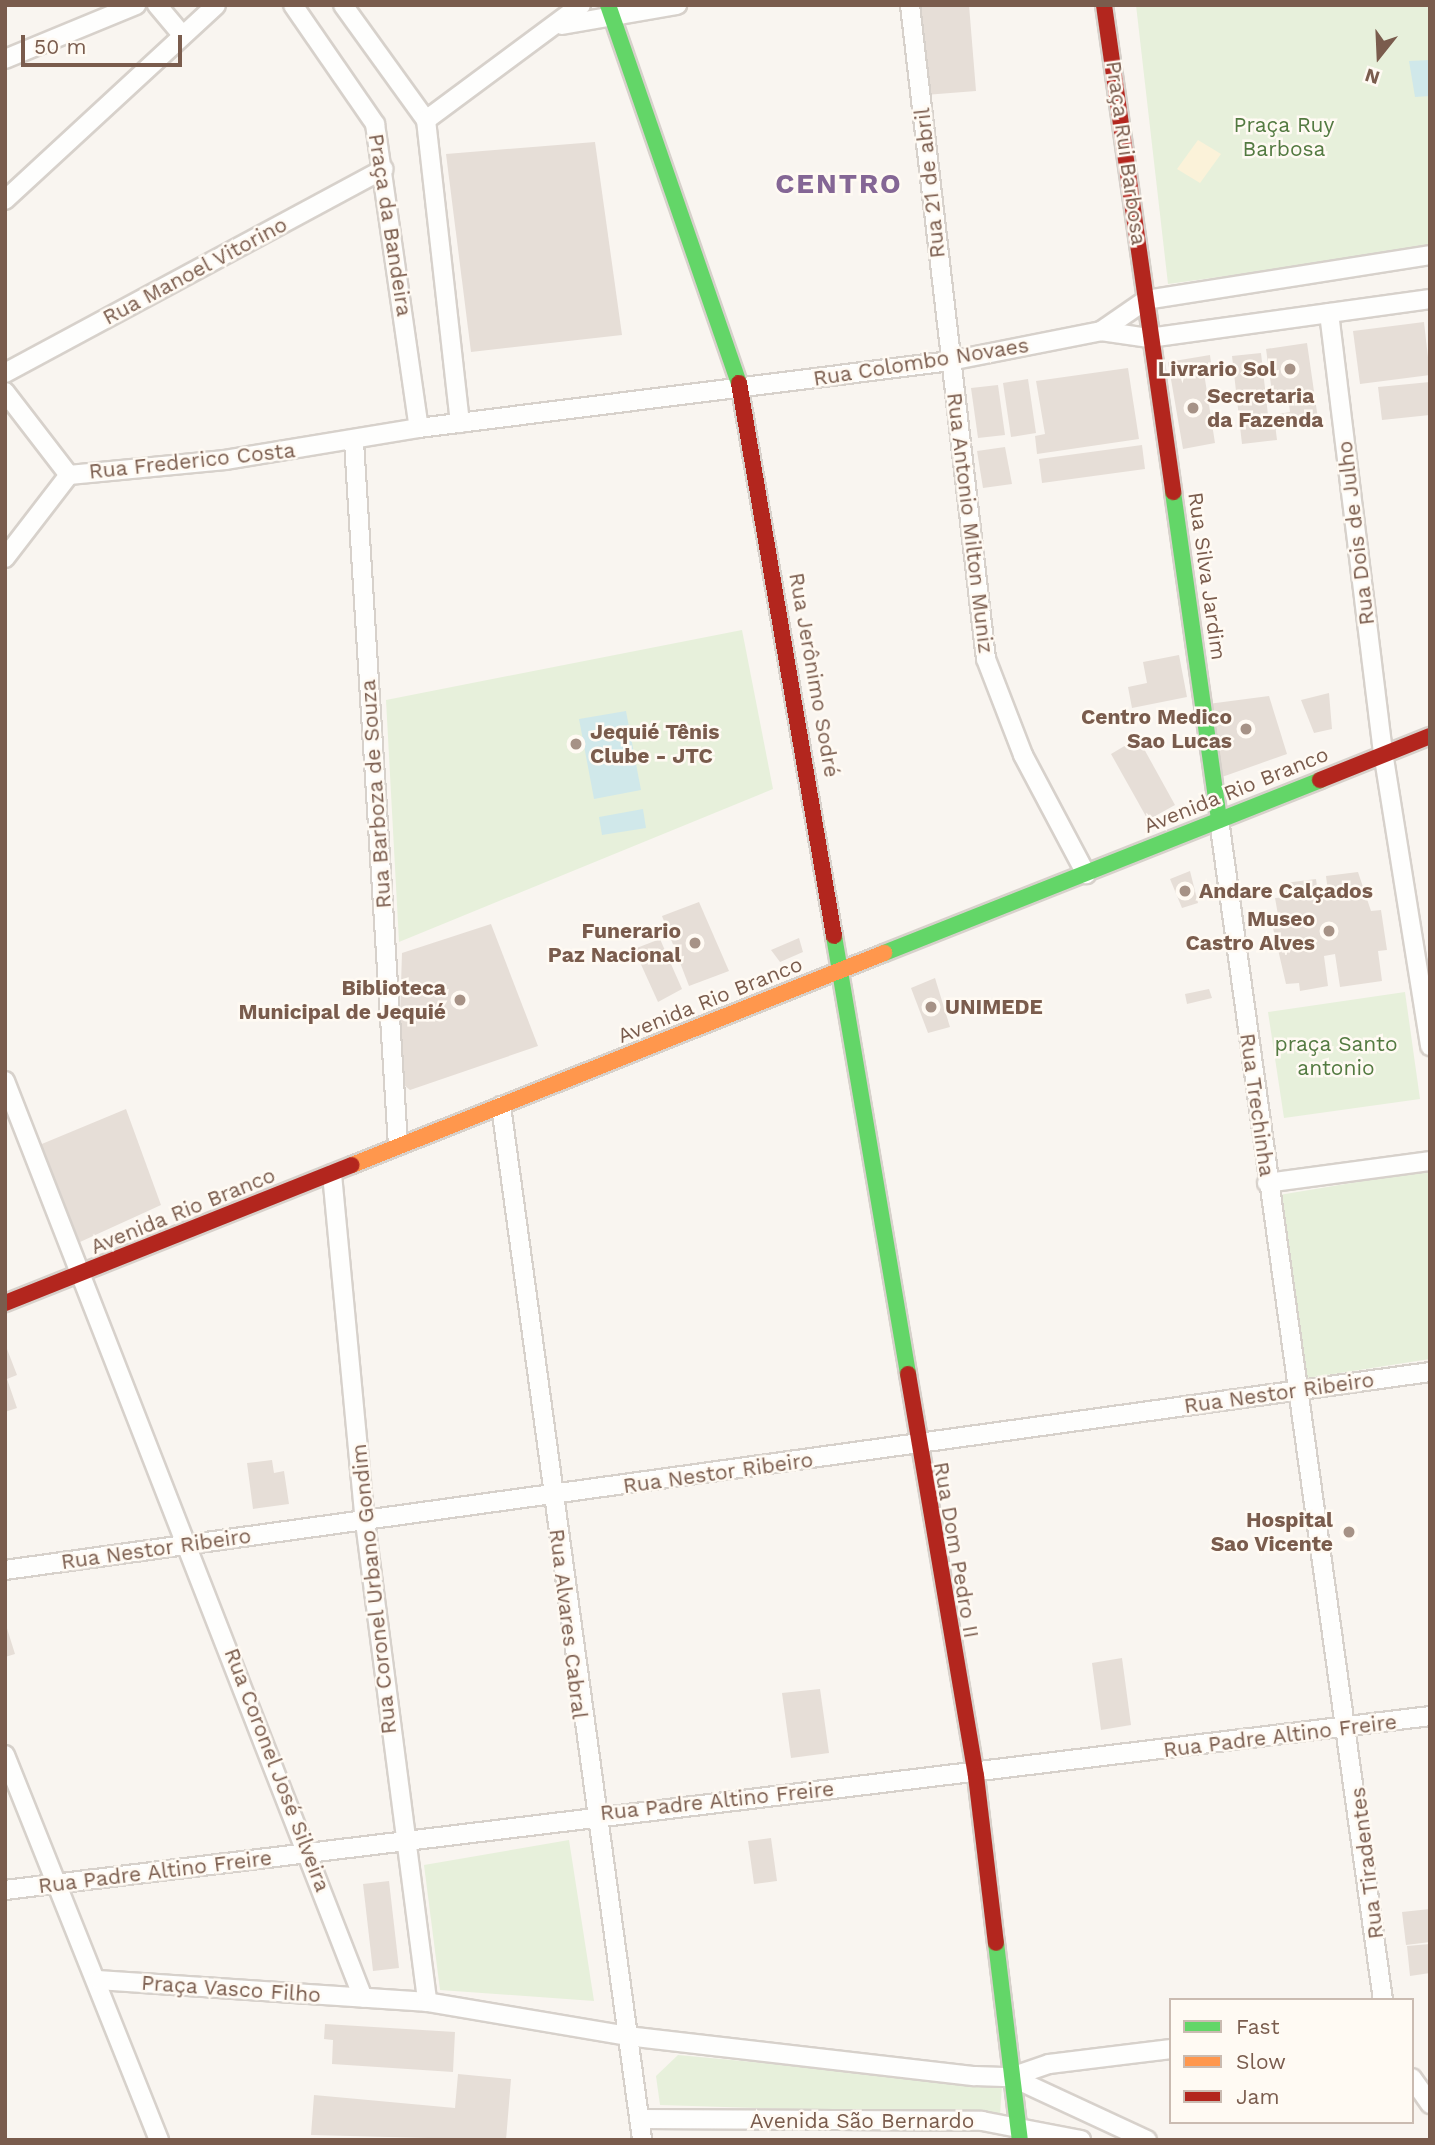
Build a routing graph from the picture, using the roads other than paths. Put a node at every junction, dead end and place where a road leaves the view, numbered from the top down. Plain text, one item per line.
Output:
1 (136, 5) edge
2 (157, 5) edge
3 (216, 5) edge
4 (293, 5) edge
5 (343, 5) edge
6 (581, 5) edge
7 (677, 5) edge
8 (910, 5) edge
9 (1104, 5) edge
10 (610, 10) edge
11 (562, 25) junction
12 (180, 32) junction
13 (5, 59) edge
14 (426, 120) junction
15 (384, 169) junction
16 (5, 200) edge
17 (1430, 255) edge
18 (1430, 299) edge
19 (1146, 300) junction
20 (1329, 313) junction
21 (1101, 331) junction
22 (1149, 338) junction
23 (950, 361) junction
24 (5, 373) edge
25 (741, 389) junction
26 (5, 392) edge
27 (460, 423) junction
28 (419, 428) junction
29 (354, 442) junction
30 (69, 475) junction
31 (5, 558) edge
32 (1430, 736) edge
33 (1383, 752) junction
34 (1219, 820) junction
35 (1086, 874) junction
36 (843, 969) junction
37 (1430, 1046) edge
38 (5, 1081) edge
39 (501, 1107) junction
40 (398, 1146) junction
41 (1430, 1161) edge
42 (332, 1174) junction
43 (1268, 1184) junction
44 (82, 1274) junction
45 (5, 1303) edge
46 (1430, 1372) edge
47 (1297, 1391) junction
48 (915, 1446) junction
49 (551, 1495) junction
50 (365, 1522) junction
51 (187, 1543) junction
52 (5, 1570) edge
53 (1430, 1716) edge
54 (1350, 1727) junction
55 (5, 1755) edge
56 (976, 1776) junction
57 (593, 1814) junction
58 (403, 1841) junction
59 (311, 1854) junction
60 (56, 1883) junction
61 (5, 1890) edge
62 (99, 1980) junction
63 (363, 1998) junction
64 (1383, 1998) edge
65 (427, 2002) junction
66 (627, 2036) junction
67 (1169, 2049) edge
68 (1011, 2077) junction
69 (1414, 2080) edge
70 (1430, 2104) edge
71 (640, 2119) junction
72 (1019, 2131) edge
73 (159, 2140) edge
74 (642, 2140) edge
75 (1081, 2140) edge
76 (1147, 2140) edge

1 - 13 street
2 - 12 street
3 - 12 street
4 - 15 street, Praça da Bandeira
5 - 14 street, Praça da Bandeira
6 - 11 street
7 - 10 street
8 - 23 street, Rua 21 de abril
9 - 19 main road, Praça Rui Barbosa
10 - 11 street
10 - 25 main road
11 - 14 street
12 - 16 street
14 - 27 street, Praça da Bandeira
15 - 24 street, Rua Manoel Vitorino
15 - 28 street, Praça da Bandeira
17 - 19 street
18 - 20 street
19 - 21 street
19 - 22 main road, Praça Rui Barbosa
20 - 22 street
20 - 33 street, Rua Dois de Julho
21 - 22 street
21 - 23 street, Rua Colombo Novaes
22 - 34 main road, Rua Silva Jardim
23 - 25 street, Rua Colombo Novaes
23 - 35 street, Rua Antonio Milton Muniz
25 - 27 street, Rua Colombo Novaes
25 - 36 main road, Rua Jerônimo Sodré
26 - 30 street
27 - 28 street, Rua Frederico Costa
28 - 29 street, Rua Frederico Costa
29 - 30 street, Rua Frederico Costa
29 - 40 street, Rua Barboza de Souza
30 - 31 street, Rua Frederico Costa
32 - 33 main road, Avenida Rio Branco
33 - 34 main road, Avenida Rio Branco
33 - 37 street, Rua Dois de Julho
34 - 35 main road, Avenida Rio Branco
34 - 43 street, Rua Trechinha
35 - 36 main road, Avenida Rio Branco
36 - 39 main road, Avenida Rio Branco
36 - 48 main road, Rua Dom Pedro II
38 - 44 street, Rua Coronel José Silveira
39 - 40 main road, Avenida Rio Branco
39 - 49 street, Rua Alvares Cabral
40 - 42 main road, Avenida Rio Branco
41 - 43 street
42 - 44 main road, Avenida Rio Branco
42 - 50 street, Rua Coronel Urbano Gondim
43 - 47 street, Rua Trechinha
44 - 45 main road, Avenida Rio Branco
44 - 51 street, Rua Coronel José Silveira
46 - 47 street, Rua Nestor Ribeiro
47 - 48 street, Rua Nestor Ribeiro
47 - 54 street, Rua Trechinha
48 - 49 street, Rua Nestor Ribeiro
48 - 56 main road, Rua Dom Pedro II
49 - 50 street, Rua Nestor Ribeiro
49 - 57 street, Rua Alvares Cabral
50 - 51 street, Rua Nestor Ribeiro
50 - 58 street, Rua Coronel Urbano Gondim
51 - 52 street, Rua Nestor Ribeiro
51 - 59 street, Rua Coronel José Silveira
53 - 54 street, Rua Padre Altino Freire
54 - 56 street, Rua Padre Altino Freire
54 - 64 street, Rua Tiradentes
55 - 60 street
56 - 57 street, Rua Padre Altino Freire
56 - 68 main road, Rua Dom Pedro II
57 - 58 street, Rua Padre Altino Freire
57 - 66 street, Rua Alvares Cabral
58 - 59 street, Rua Padre Altino Freire
58 - 65 street, Rua Coronel Urbano Gondim
59 - 60 street, Rua Padre Altino Freire
59 - 63 street, Rua Coronel José Silveira
60 - 61 street, Rua Padre Altino Freire
60 - 62 street
62 - 63 street, Praça Vasco Filho
62 - 73 street
63 - 65 street, Praça Vasco Filho
65 - 66 street, Praça Vasco Filho
66 - 68 street
66 - 71 street, Rua Alvares Cabral
67 - 68 street
68 - 72 main road, Rua Dom Pedro II
68 - 76 street
69 - 70 street
71 - 72 street, Avenida São Bernardo
71 - 74 street, Rua Alvares Cabral
72 - 75 street, Avenida São Bernardo

